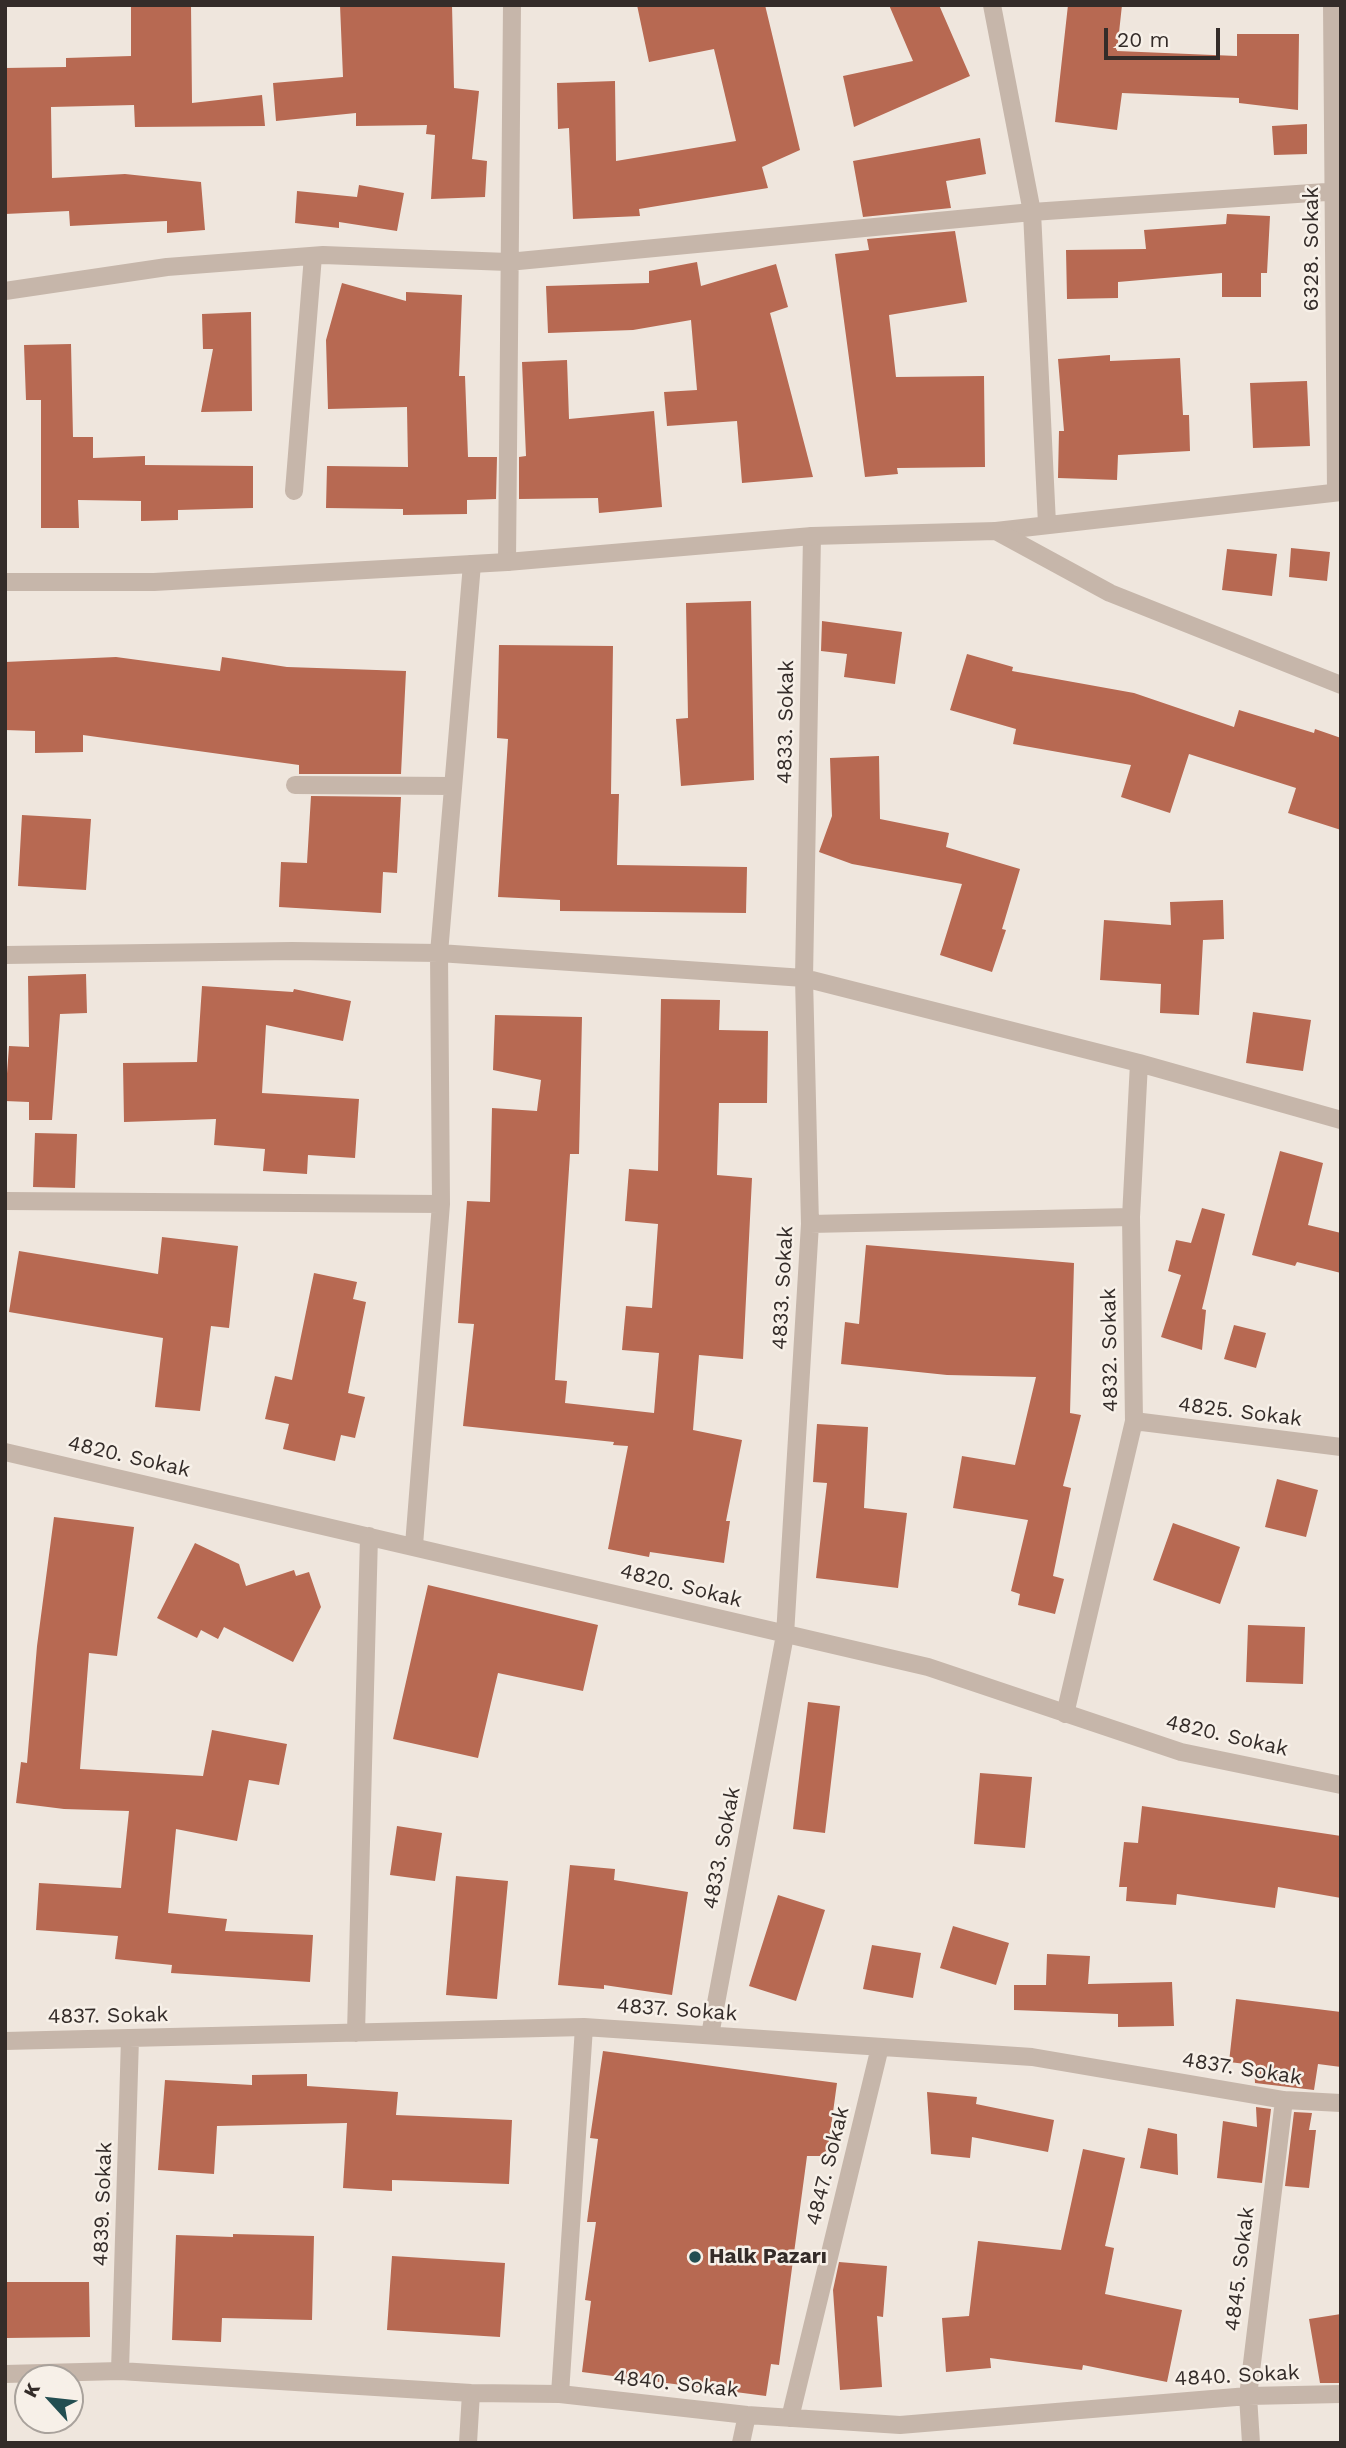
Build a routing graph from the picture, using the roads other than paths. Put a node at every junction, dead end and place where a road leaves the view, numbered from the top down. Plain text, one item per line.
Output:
1 (512, 5) edge
2 (992, 5) edge
3 (1332, 5) edge
4 (1338, 191) edge
5 (1032, 212) junction
6 (313, 257) junction
7 (508, 262) junction
8 (5, 291) edge
9 (294, 491) dead end
10 (1338, 492) edge
11 (1046, 524) junction
12 (996, 531) junction
13 (813, 536) junction
14 (507, 562) junction
15 (472, 564) junction
16 (5, 582) edge
17 (1341, 685) edge
18 (295, 785) dead end
19 (453, 786) junction
20 (439, 953) junction
21 (5, 955) edge
22 (804, 978) junction
23 (1139, 1063) junction
24 (1341, 1120) edge
25 (5, 1200) edge
26 (441, 1204) junction
27 (1131, 1217) junction
28 (810, 1224) junction
29 (1134, 1421) junction
30 (1341, 1447) edge
31 (5, 1452) edge
32 (369, 1536) junction
33 (414, 1545) junction
34 (785, 1635) junction
35 (1065, 1714) junction
36 (1341, 1785) edge
37 (584, 2027) junction
38 (356, 2032) junction
39 (710, 2035) junction
40 (130, 2038) junction
41 (5, 2041) edge
42 (880, 2047) junction
43 (1284, 2100) junction
44 (1341, 2103) edge
45 (120, 2371) junction
46 (5, 2374) edge
47 (471, 2393) junction
48 (560, 2394) junction
49 (1341, 2394) edge
50 (1248, 2396) junction
51 (747, 2415) junction
52 (790, 2418) junction
53 (468, 2443) edge
54 (741, 2443) edge
55 (1251, 2443) edge

1 - 7 street
2 - 5 street
3 - 4 street, 6328. Sokak
4 - 5 street
4 - 10 street, 6328. Sokak
5 - 7 street
5 - 11 street
6 - 7 street
6 - 8 street
6 - 9 street
7 - 14 street
10 - 11 street
11 - 12 street
12 - 13 street
12 - 17 street
13 - 14 street
13 - 22 street, 4833. Sokak
14 - 15 street
15 - 16 street
15 - 19 street
18 - 19 street
19 - 20 street
20 - 21 street
20 - 22 street
20 - 26 street
22 - 23 street
22 - 28 street, 4833. Sokak
23 - 24 street
23 - 27 street, 4832. Sokak
25 - 26 street
26 - 33 street
27 - 28 street
27 - 29 street, 4832. Sokak
28 - 34 street, 4833. Sokak
29 - 30 street, 4825. Sokak
29 - 35 street, 4832. Sokak
31 - 32 street, 4820. Sokak
32 - 33 street, 4820. Sokak
32 - 38 street
33 - 34 street, 4820. Sokak
34 - 35 street, 4820. Sokak
34 - 39 street, 4833. Sokak
35 - 36 street, 4820. Sokak
37 - 38 street, 4837. Sokak
37 - 39 street, 4837. Sokak
37 - 48 street
38 - 40 street, 4837. Sokak
39 - 42 street, 4837. Sokak
40 - 41 street, 4837. Sokak
40 - 45 street, 4839. Sokak
42 - 43 street, 4837. Sokak
42 - 52 street, 4847. Sokak
43 - 44 street, 4837. Sokak
43 - 50 street, 4845. Sokak
45 - 46 street, 4840. Sokak
45 - 47 street, 4840. Sokak
47 - 48 street, 4840. Sokak
47 - 53 street
48 - 51 street, 4840. Sokak
49 - 50 street, 4840. Sokak
50 - 52 street, 4840. Sokak
50 - 55 street, 4845. Sokak
51 - 52 street, 4840. Sokak
51 - 54 street

